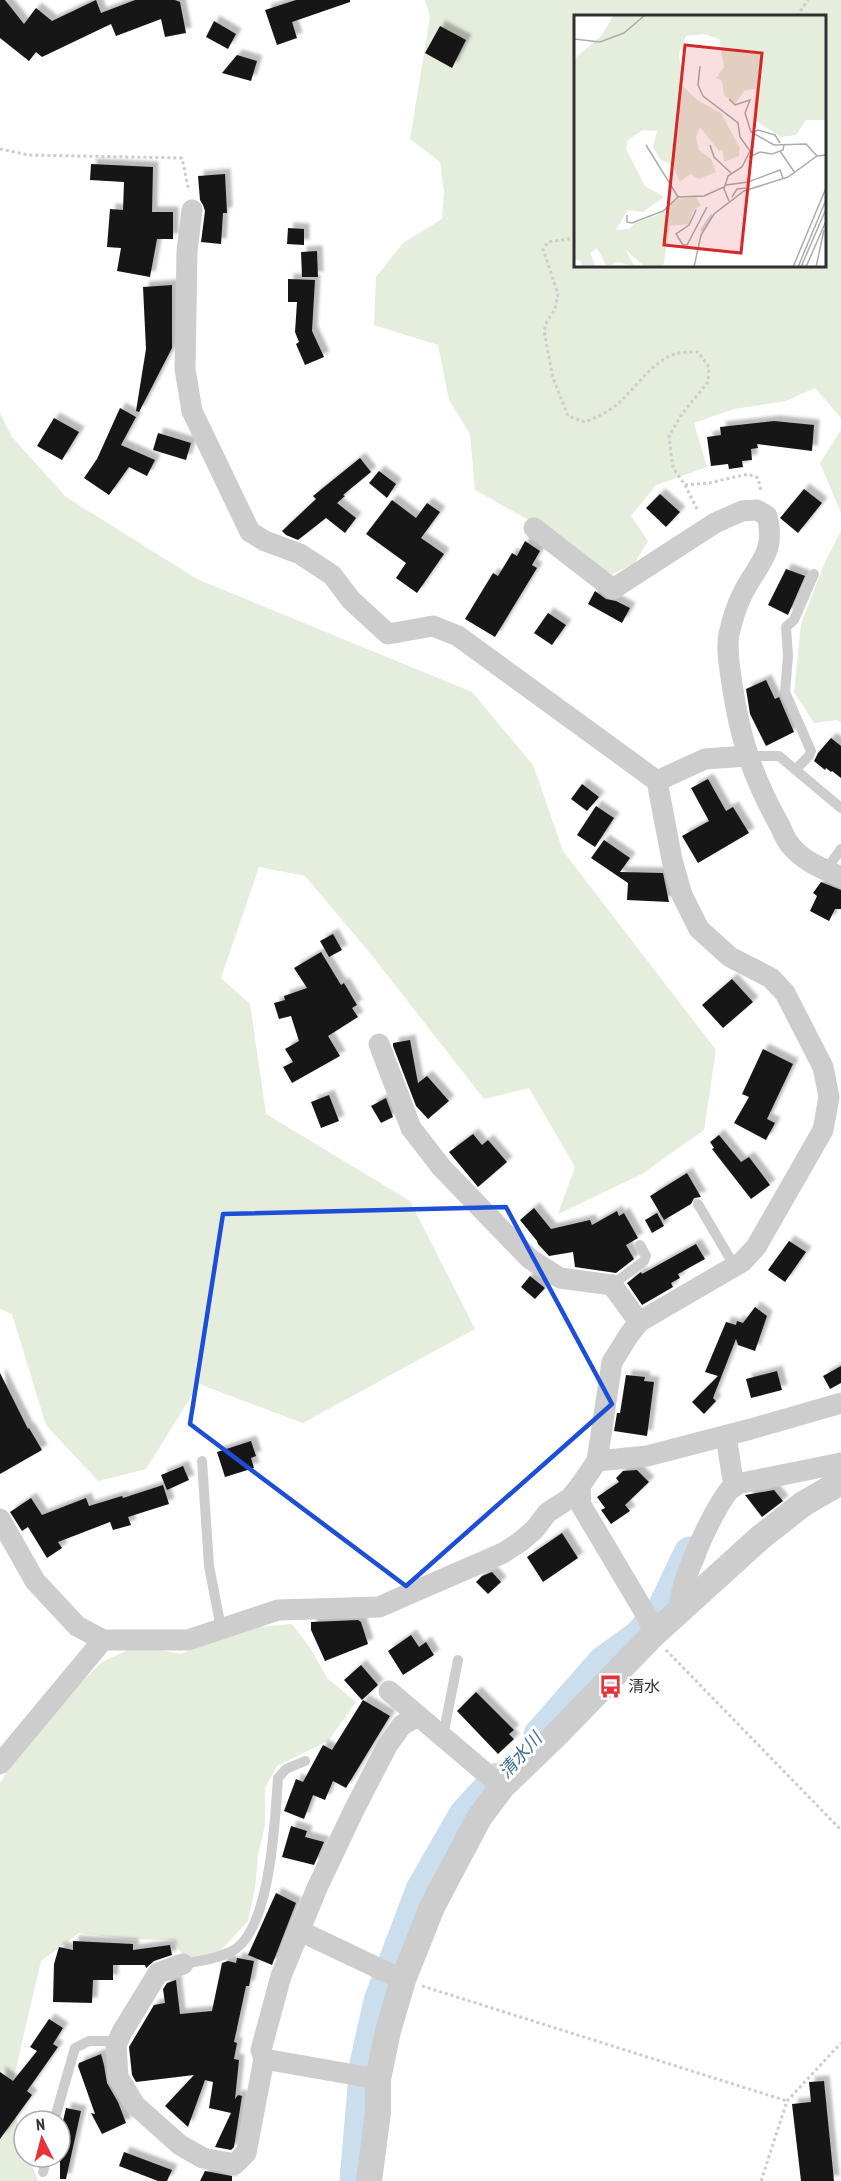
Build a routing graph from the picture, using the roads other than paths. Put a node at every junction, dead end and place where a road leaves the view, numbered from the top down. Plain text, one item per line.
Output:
1 (192, 210) road end
2 (534, 528) dead end
3 (814, 574) dead end
4 (747, 756) junction
5 (796, 769) junction
6 (657, 781) junction
7 (841, 808) edge
8 (841, 849) edge
9 (834, 874) edge
10 (379, 1044) dead end
11 (841, 1119) edge
12 (823, 1130) junction
13 (698, 1204) dead end
14 (640, 1245) dead end
15 (735, 1267) junction
16 (612, 1285) junction
17 (639, 1322) junction
18 (841, 1403) edge
19 (726, 1436) junction
20 (202, 1461) dead end
21 (597, 1461) junction
22 (841, 1463) edge
23 (841, 1482) edge
24 (580, 1486) junction
25 (734, 1487) junction
26 (0, 1519) edge
27 (679, 1611) junction
28 (221, 1628) junction
29 (654, 1634) junction
30 (103, 1640) junction
31 (458, 1660) dead end
32 (389, 1691) dead end
33 (418, 1716) junction
34 (443, 1736) junction
35 (305, 1761) dead end
36 (0, 1764) edge
37 (502, 1787) junction
38 (300, 1931) junction
39 (183, 1964) joint
40 (403, 1980) junction
41 (118, 2041) junction
42 (264, 2059) junction
43 (378, 2079) junction
44 (57, 2109) edge
45 (44, 2169) edge
46 (43, 2172) dead end
47 (369, 2181) edge

1 - 6 street
2 - 4 street
3 - 5 lane
4 - 5 lane
4 - 6 street
4 - 9 street
5 - 7 lane
6 - 12 street
8 - 9 lane
10 - 16 street
11 - 12 street
12 - 15 street
13 - 15 lane
14 - 16 lane
15 - 17 street
16 - 17 street
17 - 21 street
18 - 19 street
19 - 21 street
19 - 25 street
20 - 28 lane
21 - 24 street
22 - 25 street
23 - 27 street
24 - 28 street
24 - 29 street
25 - 27 street
26 - 30 street
27 - 29 street
28 - 30 street
29 - 37 street
30 - 36 street
31 - 34 lane
32 - 33 street
33 - 34 street
33 - 38 street
34 - 37 street
35 - 39 lane
37 - 40 street
38 - 40 street
38 - 42 street
39 - 41 street
40 - 43 street
41 - 42 street
41 - 44 lane
42 - 43 street
43 - 47 street
45 - 46 lane

